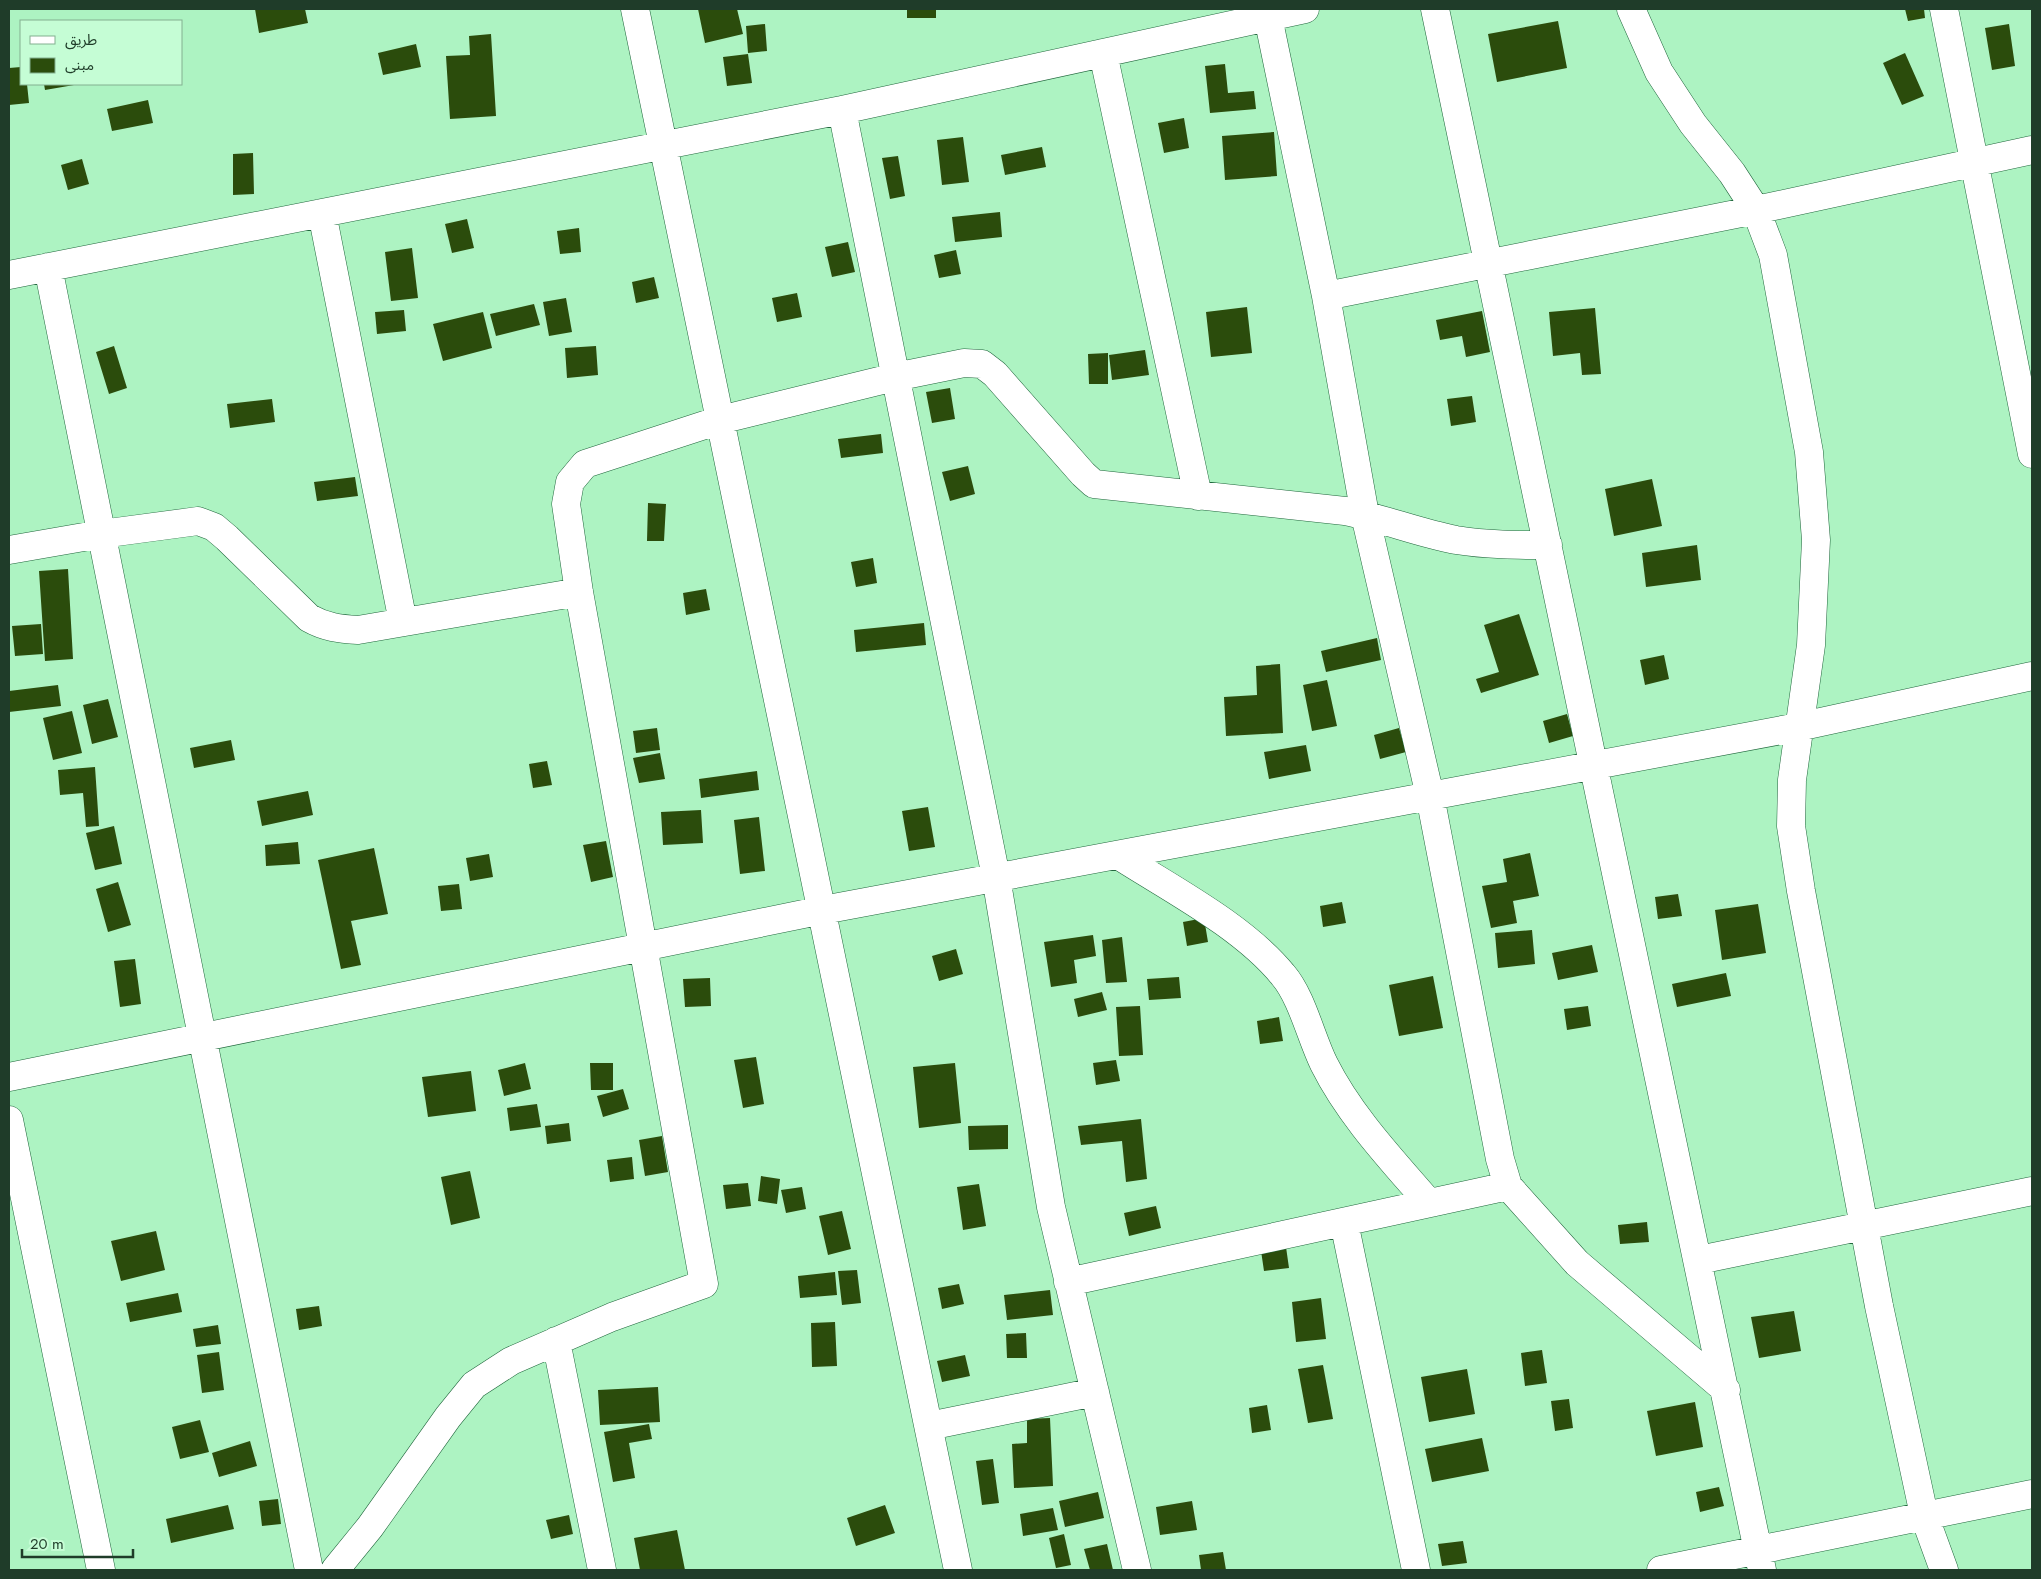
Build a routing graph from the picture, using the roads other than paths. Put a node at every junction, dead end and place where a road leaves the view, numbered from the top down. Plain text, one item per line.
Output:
1 (635, 9) edge
2 (1305, 9) edge
3 (1435, 9) edge
4 (1631, 9) edge
5 (1944, 9) edge
6 (1268, 17) junction
7 (1103, 53) junction
8 (842, 110) junction
9 (664, 147) junction
10 (2032, 150) edge
11 (1974, 163) junction
12 (1756, 210) junction
13 (322, 213) junction
14 (1489, 264) junction
15 (48, 267) junction
16 (9, 274) edge
17 (1326, 296) junction
18 (896, 377) junction
19 (720, 420) junction
20 (2032, 454) edge
21 (1198, 496) junction
22 (1365, 515) junction
23 (101, 534) junction
24 (1548, 545) junction
25 (9, 550) edge
26 (579, 592) junction
27 (403, 622) junction
28 (2032, 676) edge
29 (1798, 727) junction
30 (1594, 765) junction
31 (1430, 796) junction
32 (1118, 855) junction
33 (996, 877) junction
34 (823, 910) junction
35 (643, 947) junction
36 (202, 1037) junction
37 (9, 1077) edge
38 (9, 1120) edge
39 (1508, 1186) junction
40 (2032, 1192) edge
41 (1430, 1203) junction
42 (1344, 1222) junction
43 (1864, 1225) junction
44 (1699, 1260) junction
45 (1068, 1282) junction
46 (556, 1341) junction
47 (1726, 1390) junction
48 (1095, 1392) junction
49 (929, 1426) junction
50 (2032, 1494) edge
51 (1924, 1516) junction
52 (1760, 1560) edge
53 (101, 1570) edge
54 (309, 1570) edge
55 (335, 1570) edge
56 (602, 1570) edge
57 (958, 1570) edge
58 (1137, 1570) edge
59 (1416, 1570) edge
60 (1661, 1570) edge
61 (1944, 1570) edge

1 - 9 street
2 - 6 street
3 - 14 street
4 - 12 street
5 - 11 street
6 - 7 street
6 - 17 street
7 - 8 street
7 - 21 street
8 - 9 street
8 - 18 street
9 - 13 street
9 - 19 street
10 - 11 street
11 - 12 street
11 - 20 street
12 - 14 street
12 - 29 street
13 - 15 street
13 - 27 street
14 - 17 street
14 - 24 street
15 - 16 street
15 - 23 street
17 - 22 street
18 - 19 street
18 - 21 street
18 - 33 street
19 - 26 street
19 - 34 street
21 - 22 street
22 - 24 street
22 - 31 street
23 - 25 street
23 - 27 street
23 - 36 street
24 - 30 street
26 - 27 street
26 - 35 street
28 - 29 street
29 - 30 street
29 - 43 street
30 - 31 street
30 - 44 street
31 - 32 street
31 - 39 street
32 - 33 street
32 - 41 street
33 - 34 street
33 - 45 street
34 - 35 street
34 - 49 street
35 - 36 street
35 - 46 street
36 - 37 street
36 - 54 street
38 - 53 street
39 - 41 street
39 - 47 street
40 - 43 street
41 - 42 street
42 - 45 street
42 - 59 street
43 - 44 street
43 - 51 street
44 - 47 street
45 - 48 street
46 - 55 street
46 - 56 street
47 - 52 street
48 - 49 street
48 - 58 street
49 - 57 street
50 - 51 street
51 - 52 street
51 - 61 street
52 - 60 street

